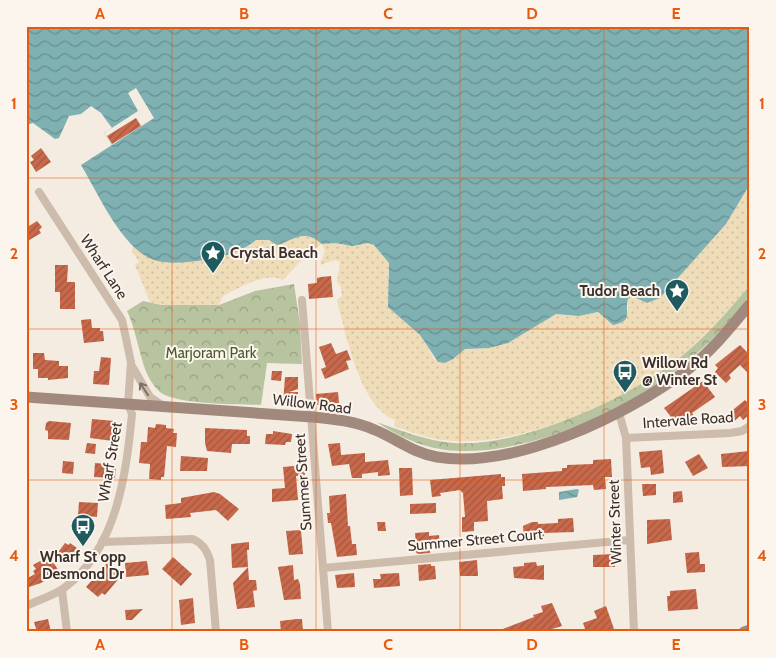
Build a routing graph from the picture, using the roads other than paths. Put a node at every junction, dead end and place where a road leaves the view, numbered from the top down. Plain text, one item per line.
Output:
1 (39, 192) dead end
2 (302, 300) dead end
3 (750, 304) edge
4 (130, 362) junction
5 (26, 397) edge
6 (128, 404) junction
7 (166, 406) junction
8 (619, 413) junction
9 (312, 417) junction
10 (750, 426) edge
11 (626, 438) junction
12 (629, 540) junction
13 (102, 542) junction
14 (323, 568) junction
15 (62, 590) junction
16 (26, 606) edge
17 (750, 630) edge
18 (67, 632) edge
19 (216, 632) edge
20 (328, 632) edge
21 (634, 632) edge
22 (744, 632) edge

1 - 4 street, Wharf Lane
2 - 9 street, Summer Street
3 - 8 main road, Willow Road
4 - 6 street, Wharf Lane
7 -> 4 street, Wharf Lane
5 - 6 main road, Willow Road
6 - 7 main road, Willow Road
6 - 13 street, Wharf Street
7 - 9 main road, Willow Road
8 - 9 main road, Willow Road
8 - 11 street, Winter Street
9 - 14 street, Summer Street
10 - 11 street, Intervale Road
11 - 12 street, Winter Street
12 - 14 street, Summer Street Court
12 - 21 street, Winter Street
13 - 15 street, Wharf Street
13 - 19 street
14 - 20 street, Summer Street
15 - 16 street, Wharf Street
15 - 18 street
17 - 22 main road

